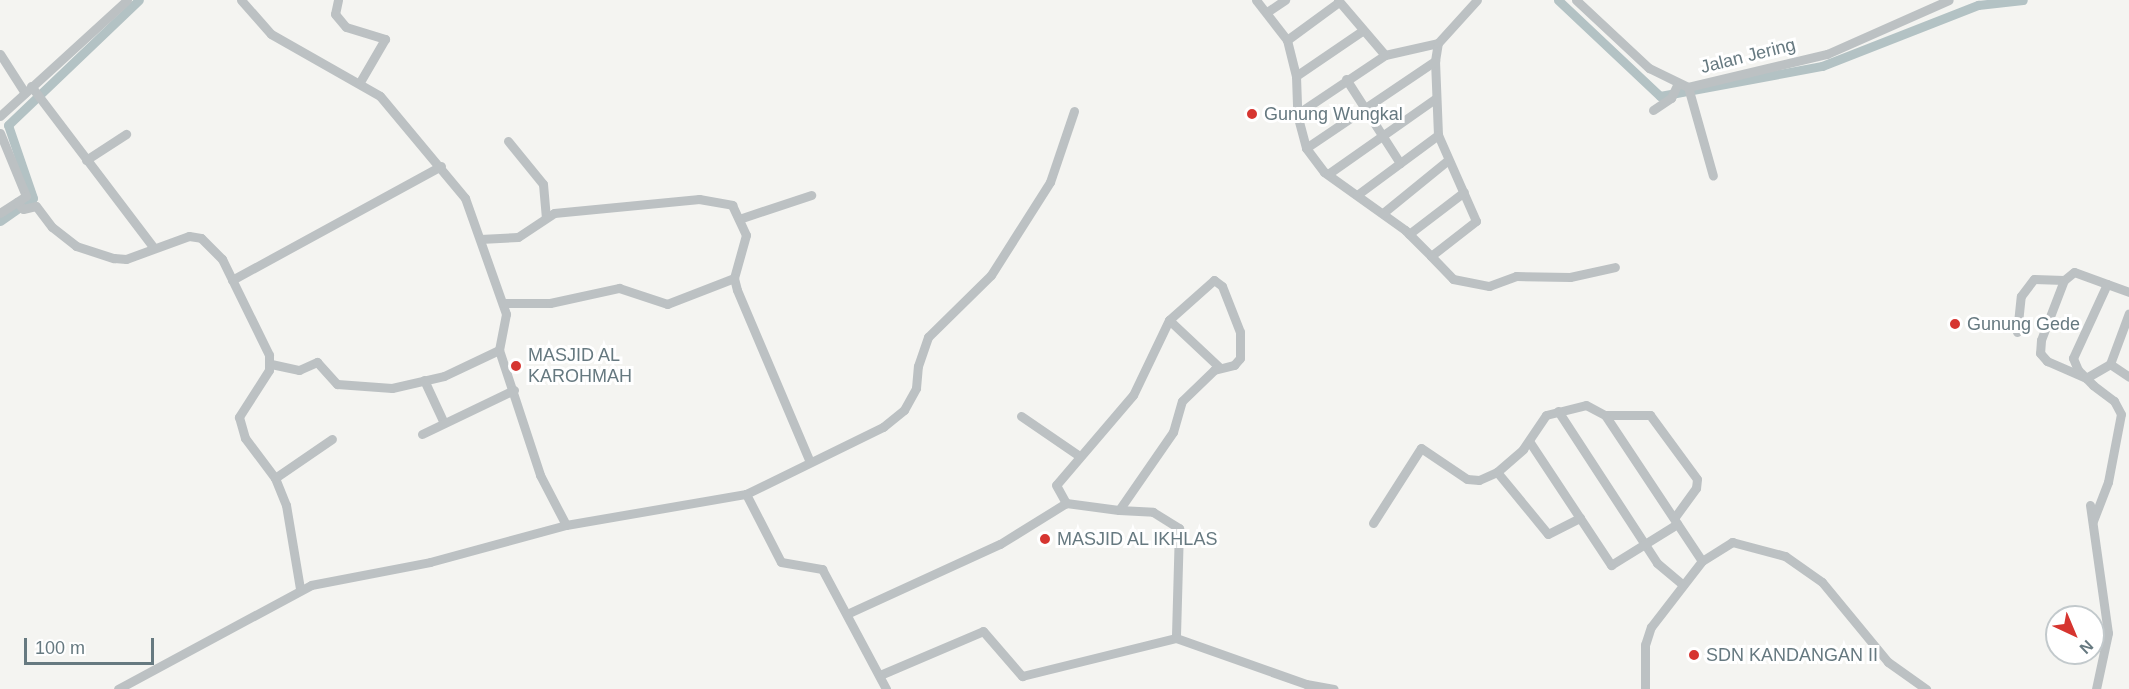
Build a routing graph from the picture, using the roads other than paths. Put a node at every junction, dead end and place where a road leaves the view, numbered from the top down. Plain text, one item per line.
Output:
1 (127, 0) edge
2 (241, 0) edge
3 (338, 0) edge
4 (1256, 0) edge
5 (1285, 0) edge
6 (1477, 0) edge
7 (1576, 0) edge
8 (1949, 0) edge
9 (1339, 1) edge
10 (1267, 12) junction
11 (1362, 31) junction
12 (1287, 40) junction
13 (1438, 43) junction
14 (0, 54) edge
15 (1385, 55) junction
16 (1435, 61) junction
17 (1296, 76) junction
18 (1346, 80) junction
19 (360, 82) junction
20 (30, 90) junction
21 (1688, 90) junction
22 (1674, 91) junction
23 (1436, 98) junction
24 (1364, 109) junction
25 (1653, 110) dead end
26 (1074, 111) dead end
27 (1297, 114) junction
28 (0, 116) edge
29 (0, 132) edge
30 (126, 134) dead end
31 (1438, 135) junction
32 (1382, 136) junction
33 (508, 141) dead end
34 (1306, 148) junction
35 (86, 160) junction
36 (1448, 160) junction
37 (1400, 163) junction
38 (441, 166) junction
39 (1328, 174) junction
40 (1713, 176) dead end
41 (1464, 192) junction
42 (812, 195) dead end
43 (1357, 195) junction
44 (20, 205) junction
45 (0, 213) edge
46 (1383, 213) junction
47 (546, 217) junction
48 (742, 218) junction
49 (1409, 234) junction
50 (480, 239) junction
51 (154, 248) junction
52 (1431, 256) junction
53 (1616, 267) dead end
54 (734, 278) junction
55 (232, 280) junction
56 (2064, 280) junction
57 (2107, 284) junction
58 (2129, 292) edge
59 (503, 303) junction
60 (2129, 313) edge
61 (1169, 320) junction
62 (2017, 332) dead end
63 (499, 350) junction
64 (272, 364) junction
65 (2110, 364) junction
66 (1219, 367) junction
67 (2129, 376) edge
68 (2086, 378) junction
69 (424, 380) junction
70 (514, 390) junction
71 (1558, 411) junction
72 (1605, 415) junction
73 (1022, 416) dead end
74 (444, 423) junction
75 (422, 434) dead end
76 (332, 438) dead end
77 (1528, 441) junction
78 (1078, 455) junction
79 (810, 462) junction
80 (1497, 472) junction
81 (275, 478) junction
82 (746, 494) junction
83 (1066, 503) junction
84 (2090, 505) dead end
85 (1119, 510) junction
86 (1580, 518) junction
87 (1676, 521) junction
88 (2093, 521) junction
89 (1373, 523) dead end
90 (566, 525) junction
91 (1645, 546) junction
92 (1702, 561) junction
93 (1683, 585) junction
94 (300, 589) junction
95 (849, 613) junction
96 (1176, 638) junction
97 (880, 675) junction
98 (118, 689) edge
99 (886, 689) edge
100 (1334, 689) edge
101 (1645, 689) edge
102 (1926, 689) edge
103 (2097, 689) edge

1 - 20 street
2 - 19 street
3 - 19 street
4 - 10 street
5 - 10 street
6 - 13 street
7 - 22 street, Jalan Jering
8 - 21 street, Jalan Jering
9 - 11 street
9 - 12 street
10 - 12 street
11 - 15 street
11 - 17 street
12 - 17 street
13 - 15 street
13 - 16 street
14 - 20 street
15 - 18 street
16 - 23 street
16 - 24 street
17 - 27 street
18 - 24 street
18 - 27 street
19 - 38 street
20 - 28 street
20 - 35 street
21 - 22 street, Jalan Jering
21 - 40 street
22 - 25 street
23 - 31 street
23 - 32 street
24 - 32 street
24 - 34 street
26 - 79 street
27 - 34 street
29 - 44 street
30 - 35 street
31 - 36 street
31 - 37 street
32 - 37 street
32 - 39 street
33 - 47 street
34 - 39 street
35 - 51 street
36 - 41 street
36 - 46 street
37 - 43 street
38 - 50 street
38 - 55 street
39 - 43 street
41 - 49 street
41 - 52 street
42 - 48 street
43 - 46 street
44 - 45 street
44 - 51 street
46 - 49 street
47 - 48 street
47 - 50 street
48 - 54 street
49 - 52 street
50 - 59 street
51 - 55 street
52 - 53 street
54 - 59 street
54 - 79 street
55 - 64 street
56 - 57 street
56 - 62 street
56 - 68 street
57 - 58 street
57 - 68 street
59 - 63 street
60 - 65 street
61 - 66 street
61 - 66 street
61 - 78 street
63 - 69 street
63 - 70 street
64 - 69 street
64 - 81 street
65 - 67 street
65 - 68 street
66 - 85 street
68 - 88 street
69 - 74 street
70 - 74 street
70 - 90 street
71 - 72 street
71 - 77 street
71 - 91 street
72 - 87 street
72 - 87 street
73 - 78 street
74 - 75 street
76 - 81 street
77 - 80 street
77 - 86 street
78 - 83 street
79 - 82 street
80 - 86 street
80 - 89 street
81 - 94 street
82 - 90 street
82 - 95 street
83 - 85 street
83 - 95 street
84 - 88 street
85 - 96 street
86 - 91 street
87 - 91 street
87 - 92 street
88 - 103 street
90 - 94 street
91 - 93 street
92 - 93 street
92 - 102 street
93 - 101 street
94 - 98 street
95 - 97 street
96 - 97 street
96 - 100 street
97 - 99 street

